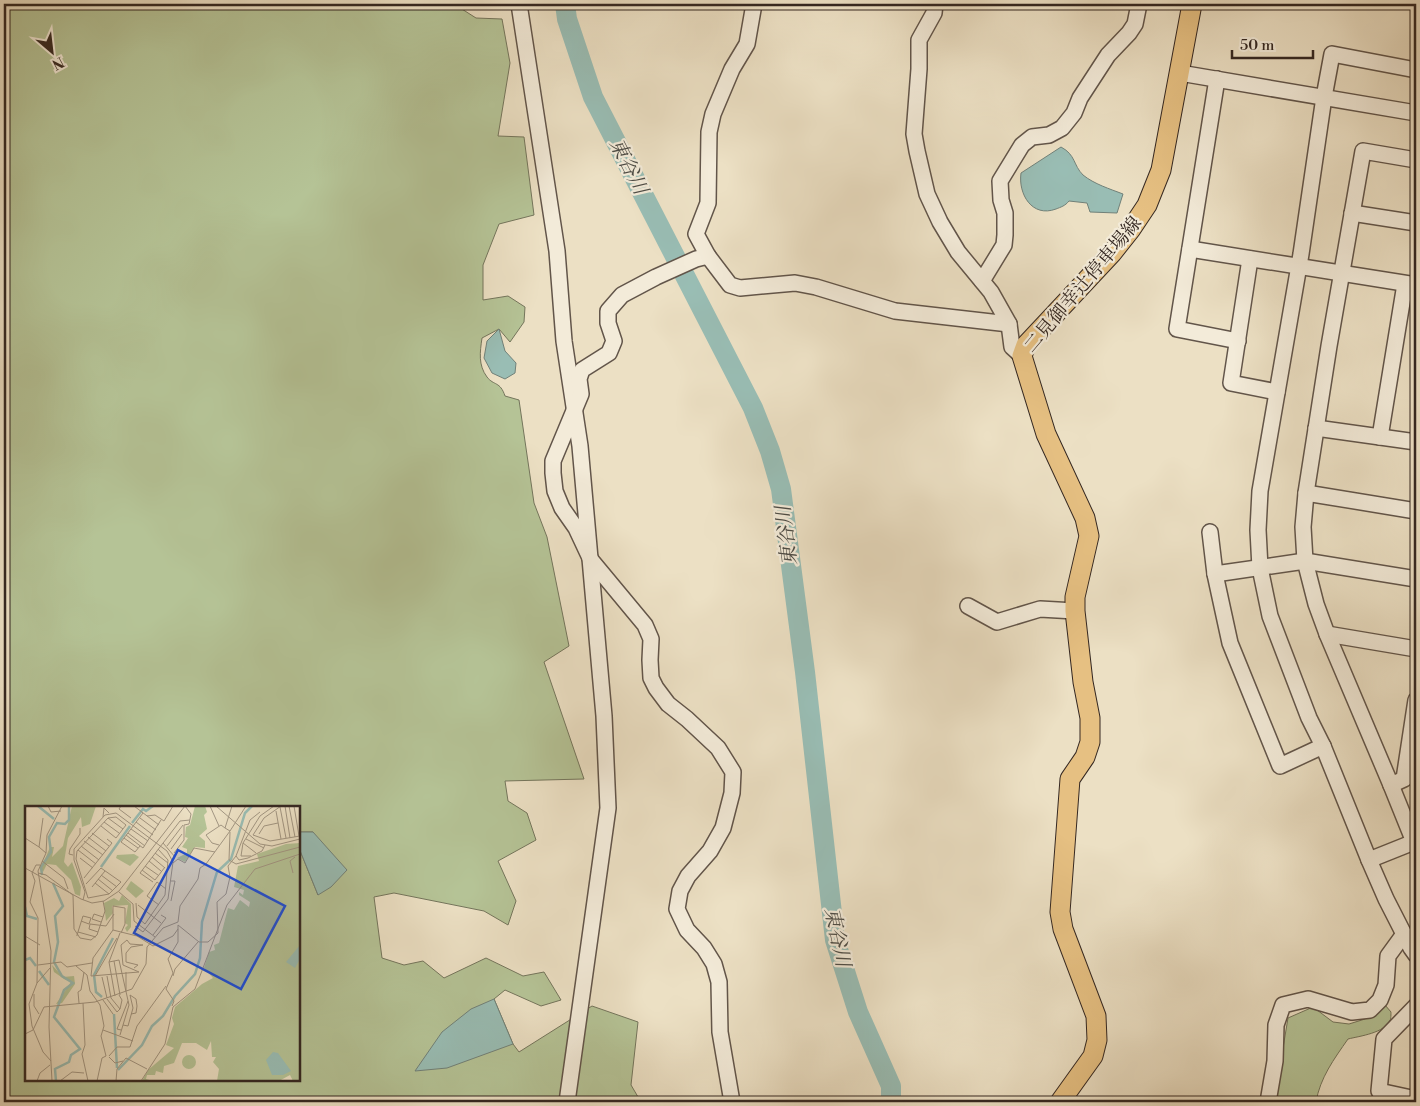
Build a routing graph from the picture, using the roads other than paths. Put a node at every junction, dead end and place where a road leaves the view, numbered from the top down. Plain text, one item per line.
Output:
1 (519, 4) edge
2 (754, 4) edge
3 (935, 4) edge
4 (1139, 4) edge
5 (1192, 4) edge
6 (1416, 70) edge
7 (1180, 73) junction
8 (1217, 79) junction
9 (1324, 97) junction
10 (1416, 113) edge
11 (1416, 160) edge
12 (1352, 213) junction
13 (1416, 223) edge
14 (1190, 249) junction
15 (702, 257) junction
16 (1250, 259) junction
17 (1299, 266) junction
18 (1342, 273) junction
19 (982, 281) junction
20 (1411, 285) edge
21 (1009, 324) junction
22 (1238, 340) junction
23 (1022, 356) junction
24 (1277, 392) junction
25 (574, 409) junction
26 (1316, 428) junction
27 (1380, 437) junction
28 (1416, 442) edge
29 (1306, 493) junction
30 (1416, 510) edge
31 (1210, 532) dead end
32 (591, 560) junction
33 (1305, 562) junction
34 (1260, 568) junction
35 (1215, 574) junction
36 (1416, 579) edge
37 (968, 606) dead end
38 (1075, 611) junction
39 (1327, 634) junction
40 (1416, 649) edge
41 (1416, 700) edge
42 (1322, 746) junction
43 (1391, 784) junction
44 (1416, 844) edge
45 (1369, 860) junction
46 (1404, 934) junction
47 (1416, 955) edge
48 (1414, 1013) edge
49 (1416, 1099) edge
50 (567, 1102) edge
51 (732, 1102) edge
52 (1060, 1102) edge
53 (1268, 1102) edge

1 - 25 street
2 - 15 street
3 - 19 street
4 - 19 street
5 - 7 main road, 二見御幸辻停車場線
6 - 9 street
7 - 8 street
7 - 23 main road, 二見御幸辻停車場線
8 - 9 street
8 - 14 street
9 - 10 street
9 - 17 street
11 - 12 street
12 - 13 street
12 - 18 street
14 - 16 street
14 - 22 street
15 - 21 street
15 - 25 street
16 - 17 street
16 - 22 street
17 - 18 street
17 - 24 street
18 - 20 street
18 - 26 street
19 - 21 street
20 - 27 street
21 - 23 street
22 - 24 street
23 - 38 main road, 二見御幸辻停車場線
24 - 34 street
25 - 32 street
25 - 32 street
26 - 27 street
26 - 29 street
27 - 28 street
29 - 30 street
29 - 33 street
31 - 35 street
32 - 50 street
32 - 51 street
33 - 34 street
33 - 36 street
33 - 39 street
34 - 35 street
34 - 42 street
35 - 42 street
37 - 38 street
38 - 52 main road, 二見御幸辻停車場線
39 - 40 street
39 - 43 street
41 - 43 street
42 - 45 street
43 - 44 street
44 - 45 street
45 - 46 street
46 - 47 street
46 - 53 street
48 - 49 street

